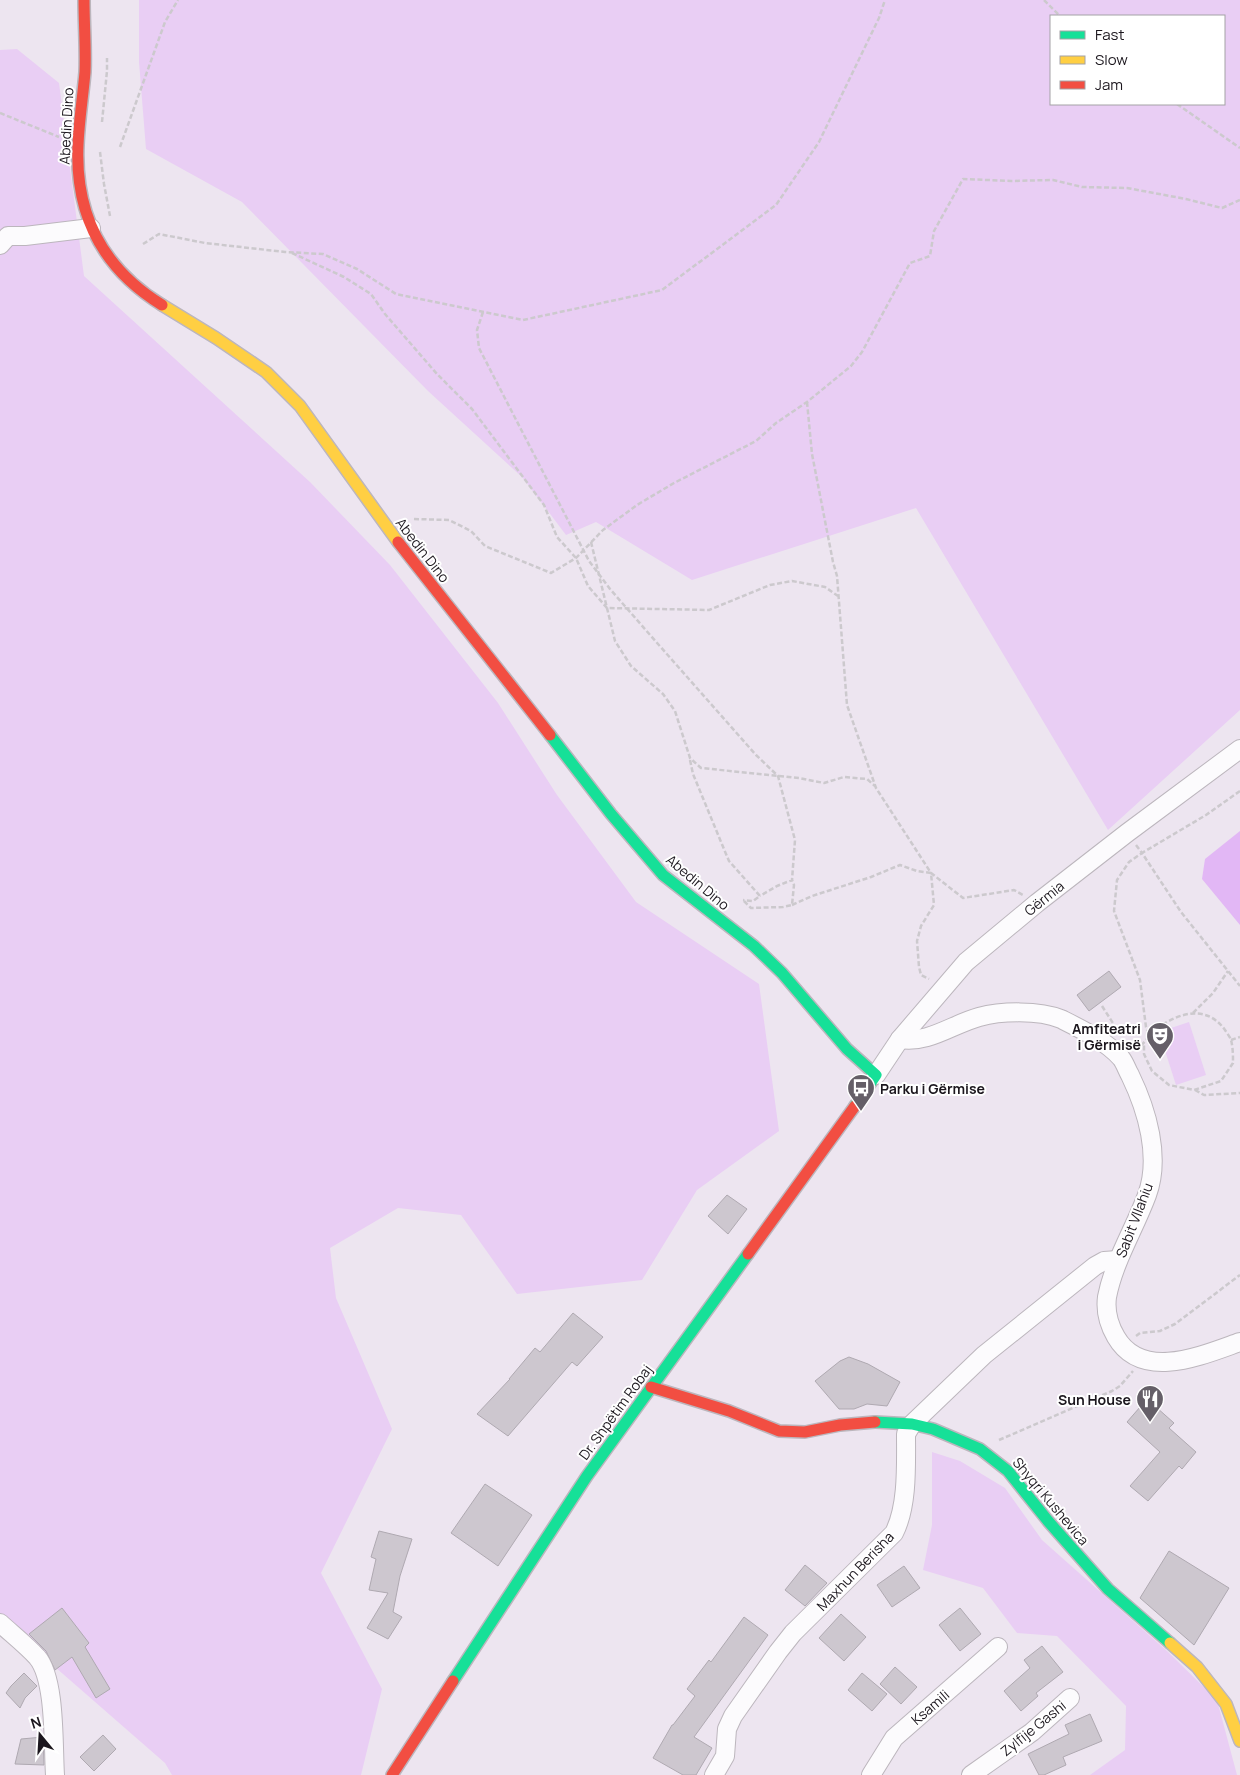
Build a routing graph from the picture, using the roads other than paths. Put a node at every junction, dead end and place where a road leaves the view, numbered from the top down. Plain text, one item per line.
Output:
1 (84, 0) edge
2 (91, 228) junction
3 (3, 238) edge
4 (1240, 749) edge
5 (900, 1039) junction
6 (876, 1075) junction
7 (1118, 1260) junction
8 (1240, 1342) edge
9 (651, 1387) junction
10 (912, 1424) junction
11 (0, 1623) edge
12 (998, 1647) dead end
13 (1070, 1698) dead end
14 (1240, 1741) edge
15 (55, 1775) edge
16 (392, 1775) edge
17 (714, 1775) edge
18 (871, 1775) edge
19 (970, 1775) edge

1 - 2 street, Abedin Dino
2 - 3 street
2 - 6 street, Abedin Dino
4 - 5 street, Gërmia
5 - 6 street, Gërmia
5 - 7 street, Sabit Vllahiu
6 - 9 street, Dr. Shpëtim Robaj
7 - 8 street, Sabit Vllahiu
7 - 10 street
9 - 10 street, Shyqri Kushevica
9 - 16 street, Dr. Shpëtim Robaj
10 - 14 street, Shyqri Kushevica
10 - 17 street, Maxhun Berisha
11 - 15 street
12 - 18 street, Ksamili
13 - 19 street, Zylfije Gashi

